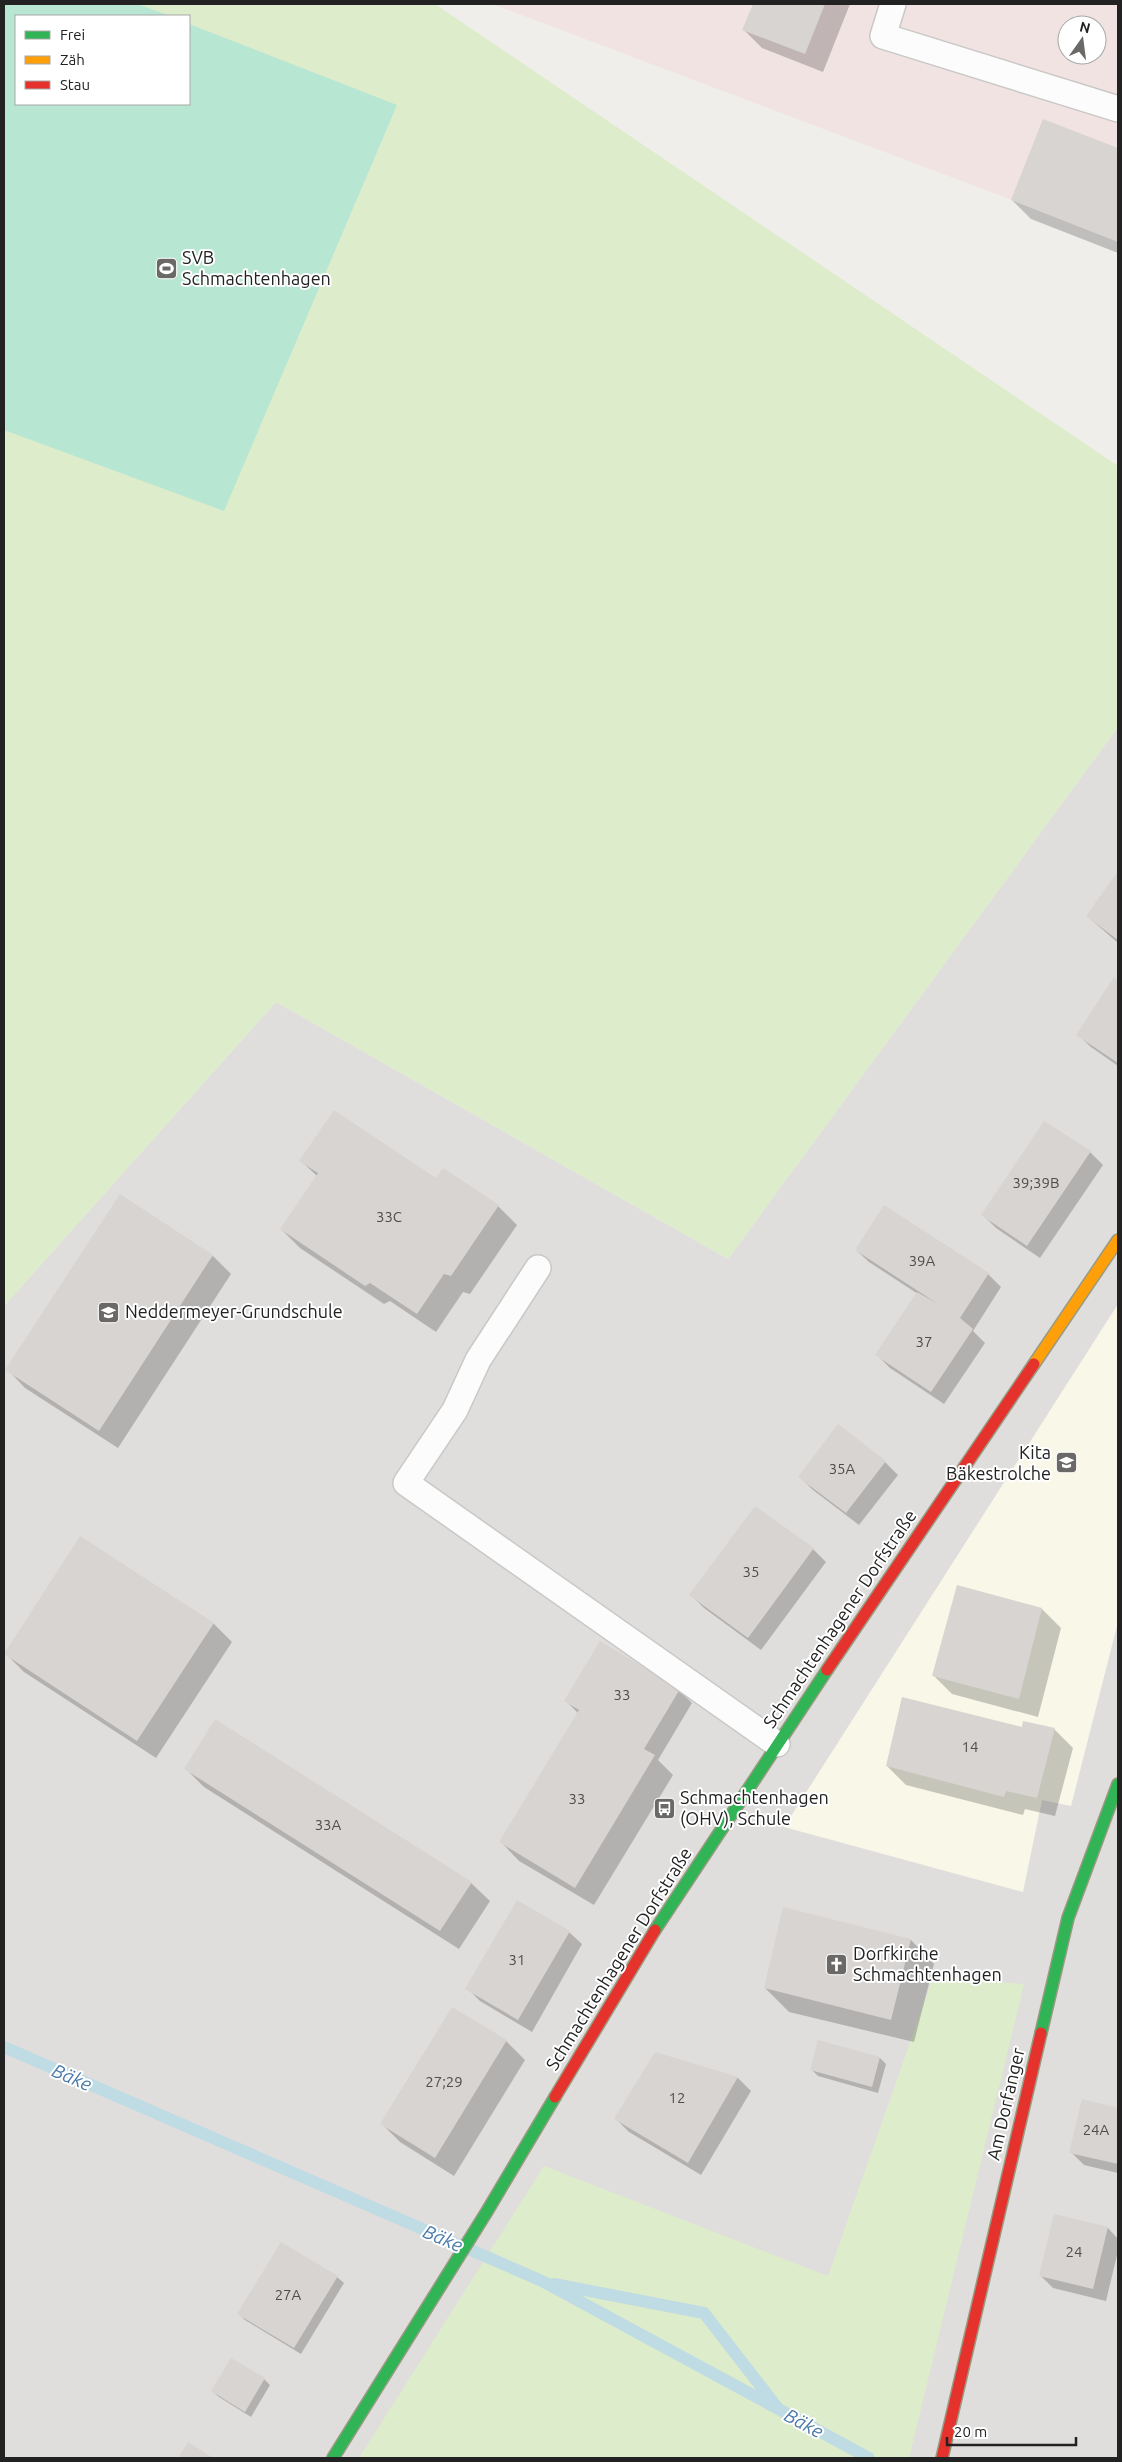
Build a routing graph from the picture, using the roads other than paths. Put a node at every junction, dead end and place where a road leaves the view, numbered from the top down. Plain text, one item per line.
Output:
1 (893, 4) edge
2 (1118, 109) edge
3 (1118, 1240) edge
4 (538, 1268) dead end
5 (777, 1744) junction
6 (1118, 1784) edge
7 (333, 2458) edge
8 (942, 2458) edge

1 - 2 lane
3 - 5 main road, Schmachtenhagener Dorfstraße
4 - 5 lane
5 - 7 main road, Schmachtenhagener Dorfstraße
6 - 8 main road, Am Dorfanger

